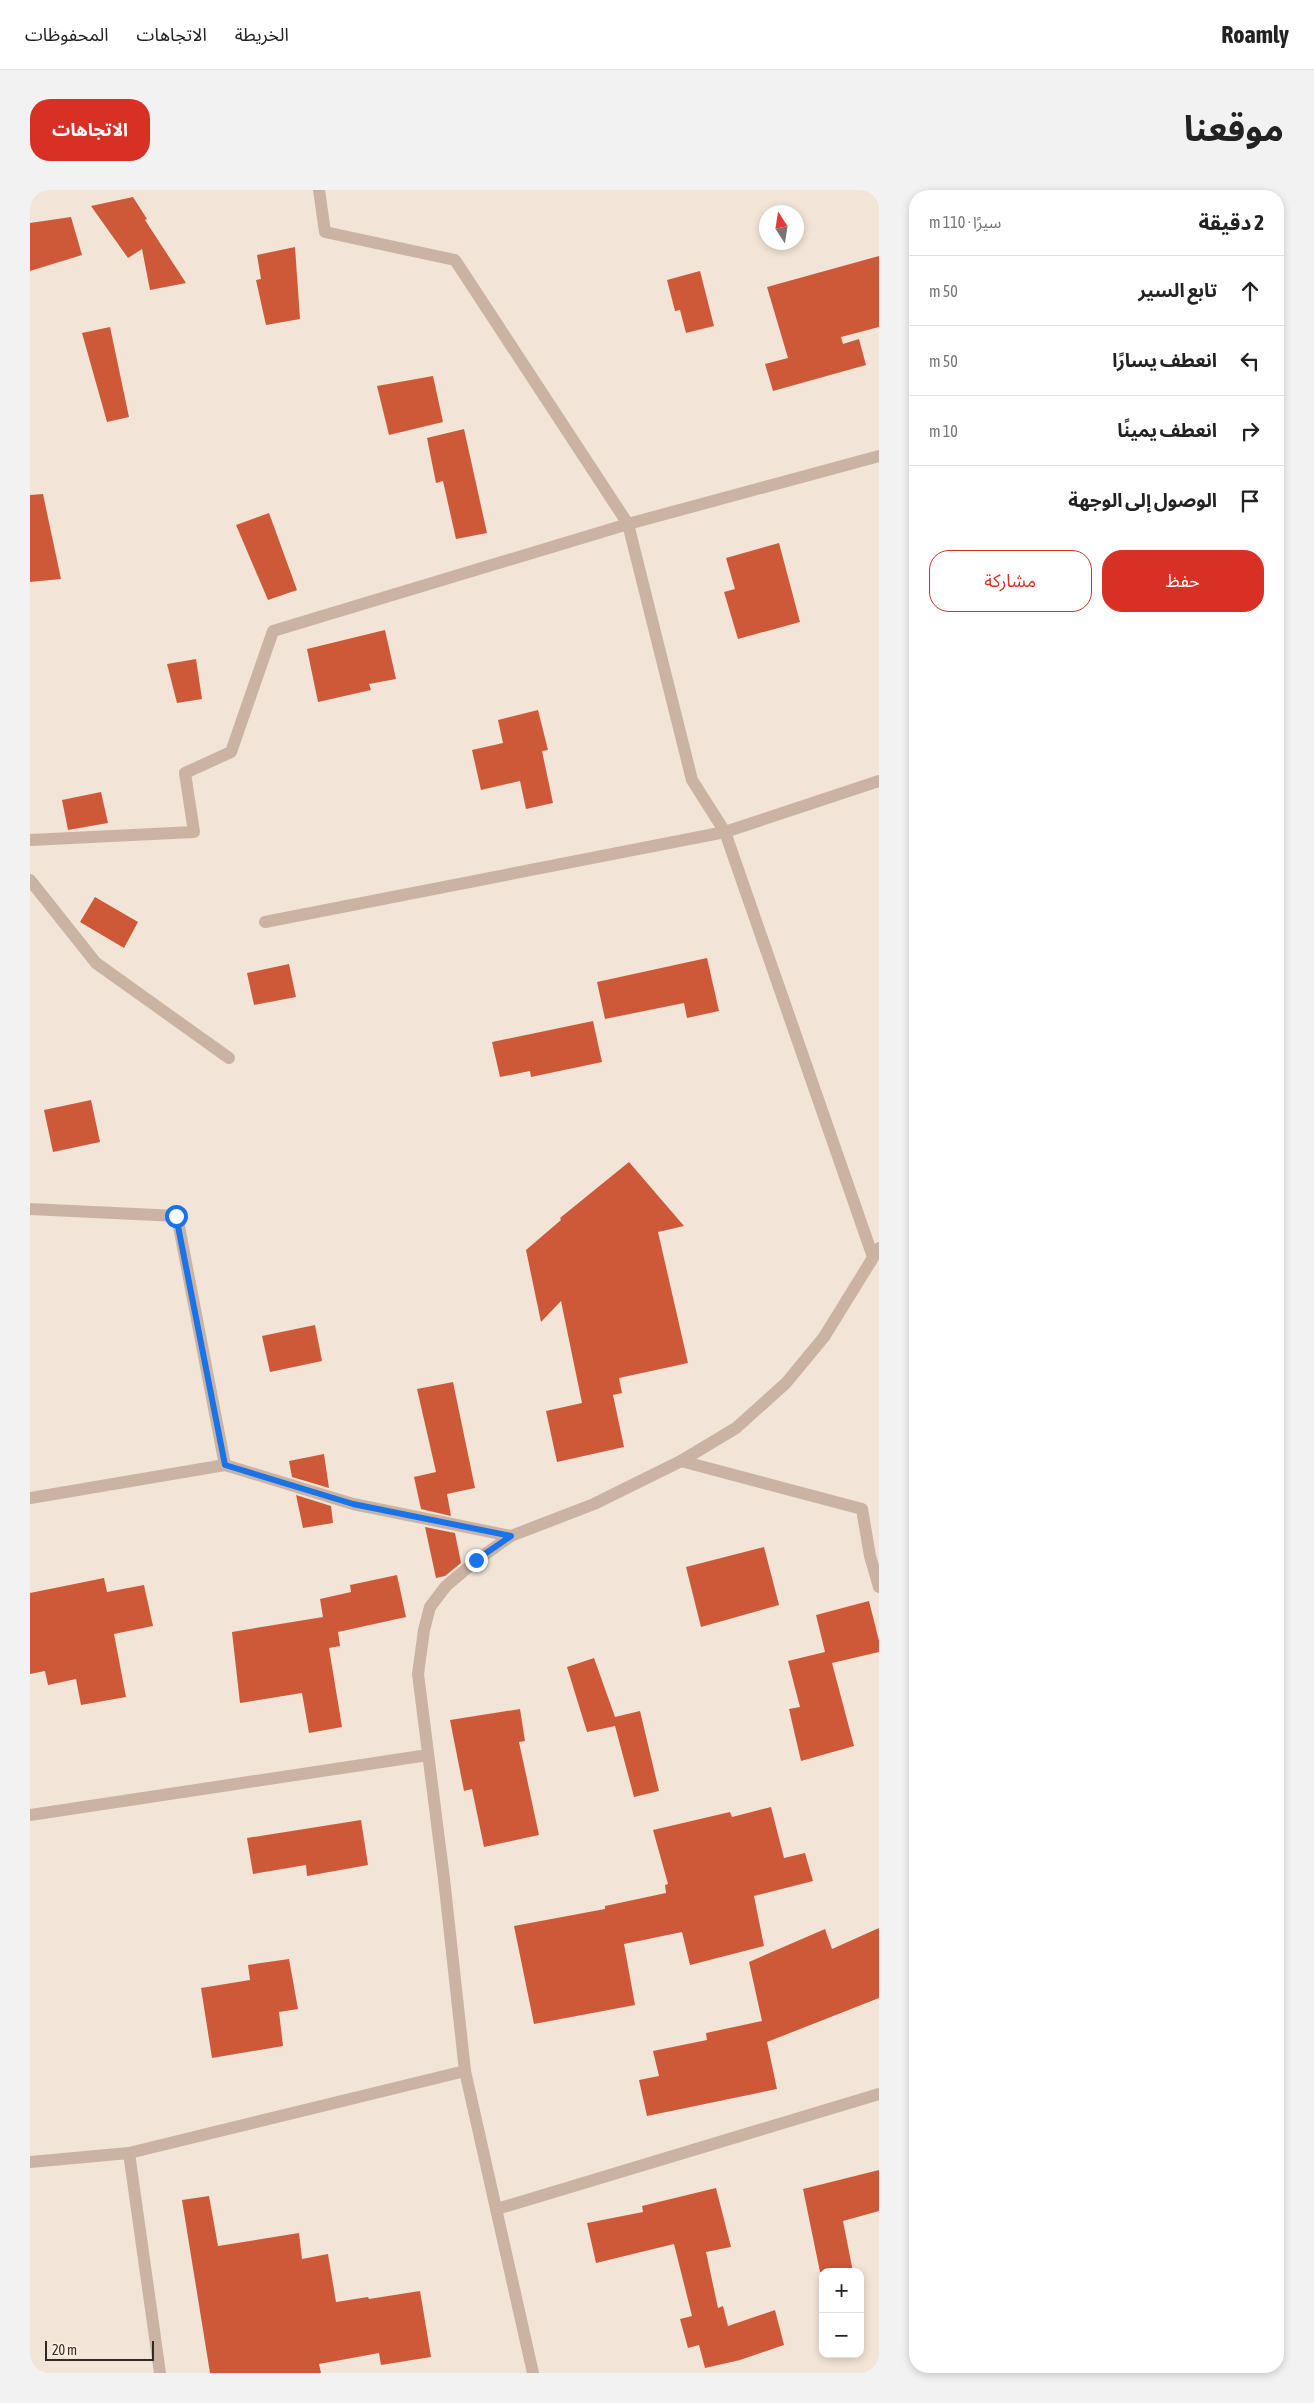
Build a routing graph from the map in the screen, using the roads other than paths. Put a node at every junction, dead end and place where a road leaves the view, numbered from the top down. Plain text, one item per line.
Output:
1 (319, 190) edge
2 (879, 456) edge
3 (628, 524) junction
4 (879, 781) edge
5 (725, 832) junction
6 (30, 840) edge
7 (30, 880) edge
8 (265, 922) dead end
9 (229, 1058) dead end
10 (30, 1209) edge
11 (876, 1253) edge
12 (681, 1460) junction
13 (225, 1465) junction
14 (30, 1498) edge
15 (511, 1536) junction
16 (879, 1587) edge
17 (428, 1755) junction
18 (30, 1814) edge
19 (465, 2071) junction
20 (879, 2094) edge
21 (129, 2153) junction
22 (30, 2162) edge
23 (497, 2209) junction
24 (160, 2373) edge
25 (533, 2373) edge

1 - 3 street
2 - 3 street
3 - 5 street
3 - 6 street
4 - 5 street
5 - 8 street
5 - 11 street
7 - 9 street
10 - 13 street
11 - 12 street
12 - 15 street
12 - 16 street
13 - 14 street
13 - 15 street
15 - 17 street
17 - 18 street
17 - 19 street
19 - 21 street
19 - 23 street
20 - 23 street
21 - 22 street
21 - 24 street
23 - 25 street

